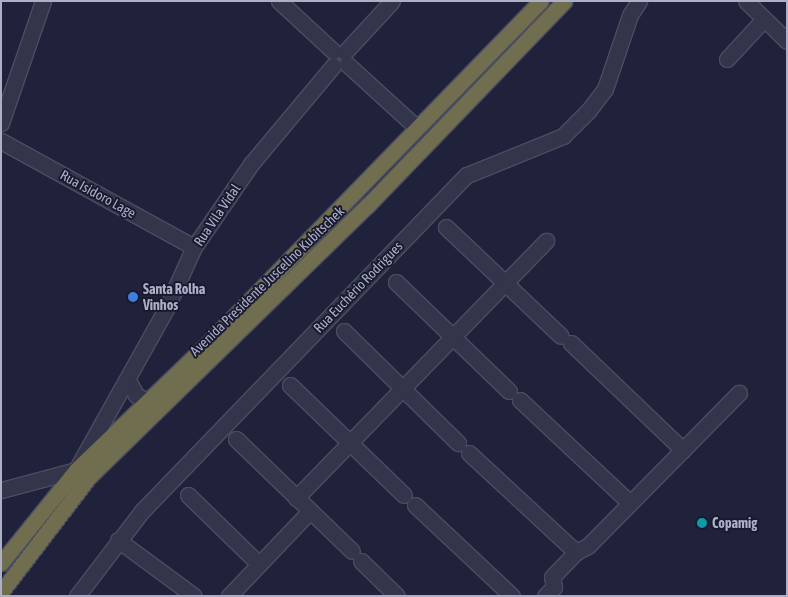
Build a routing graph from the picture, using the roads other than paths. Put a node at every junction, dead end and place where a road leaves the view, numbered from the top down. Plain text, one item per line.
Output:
1 (44, 1) edge
2 (279, 1) edge
3 (392, 1) edge
4 (541, 1) edge
5 (564, 1) edge
6 (639, 1) edge
7 (746, 1) edge
8 (764, 19) junction
9 (787, 41) edge
10 (339, 58) junction
11 (727, 59) dead end
12 (1, 123) edge
13 (417, 128) junction
14 (1, 141) edge
15 (446, 227) dead end
16 (546, 241) dead end
17 (194, 248) junction
18 (396, 282) dead end
19 (505, 284) junction
20 (344, 331) dead end
21 (453, 337) junction
22 (128, 380) junction
23 (290, 385) dead end
24 (403, 389) junction
25 (739, 393) dead end
26 (149, 402) junction
27 (236, 439) dead end
28 (350, 443) junction
29 (683, 450) junction
30 (76, 470) junction
31 (1, 490) edge
32 (188, 495) dead end
33 (296, 498) junction
34 (630, 504) junction
35 (310, 511) junction
36 (118, 540) junction
37 (576, 552) junction
38 (1, 563) edge
39 (259, 564) junction
40 (100, 566) junction
41 (1, 592) edge
42 (77, 596) edge
43 (90, 596) edge
44 (194, 596) edge
45 (229, 596) edge
46 (397, 596) edge
47 (512, 596) edge
48 (545, 596) edge

1 - 12 street
2 - 10 street
3 - 10 street, Rua Vila Vidal
4 - 13 highway, Avenida Presidente Juscelino Kubitschek
5 - 41 highway, Avenida Presidente Juscelino Kubitschek
6 - 36 street, Rua Euchério Rodrigues
7 - 8 street
8 - 9 street
8 - 11 street
10 - 13 street
10 - 17 street, Rua Vila Vidal
13 - 26 highway, Avenida Presidente Juscelino Kubitschek
14 - 17 street, Rua Isidoro Lage
15 - 19 street
16 - 19 street
17 - 22 street, Rua Vila Vidal
18 - 21 street
19 - 21 street
19 - 29 street
20 - 24 street
21 - 24 street
21 - 34 street
22 - 26 street
22 - 30 street, Rua Vila Vidal
23 - 28 street
24 - 28 street
24 - 37 street
25 - 29 street
26 - 30 highway, Avenida Presidente Juscelino Kubitschek
27 - 33 street
28 - 33 street
28 - 47 street
29 - 34 street
30 - 31 street
30 - 38 highway, Avenida Presidente Juscelino Kubitschek
32 - 39 street
33 - 35 street
34 - 37 street
35 - 39 street
35 - 46 street
36 - 40 street, Rua Euchério Rodrigues
36 - 44 street
37 - 48 street
39 - 45 street
40 - 42 street, Rua Euchério Rodrigues
40 - 43 street

